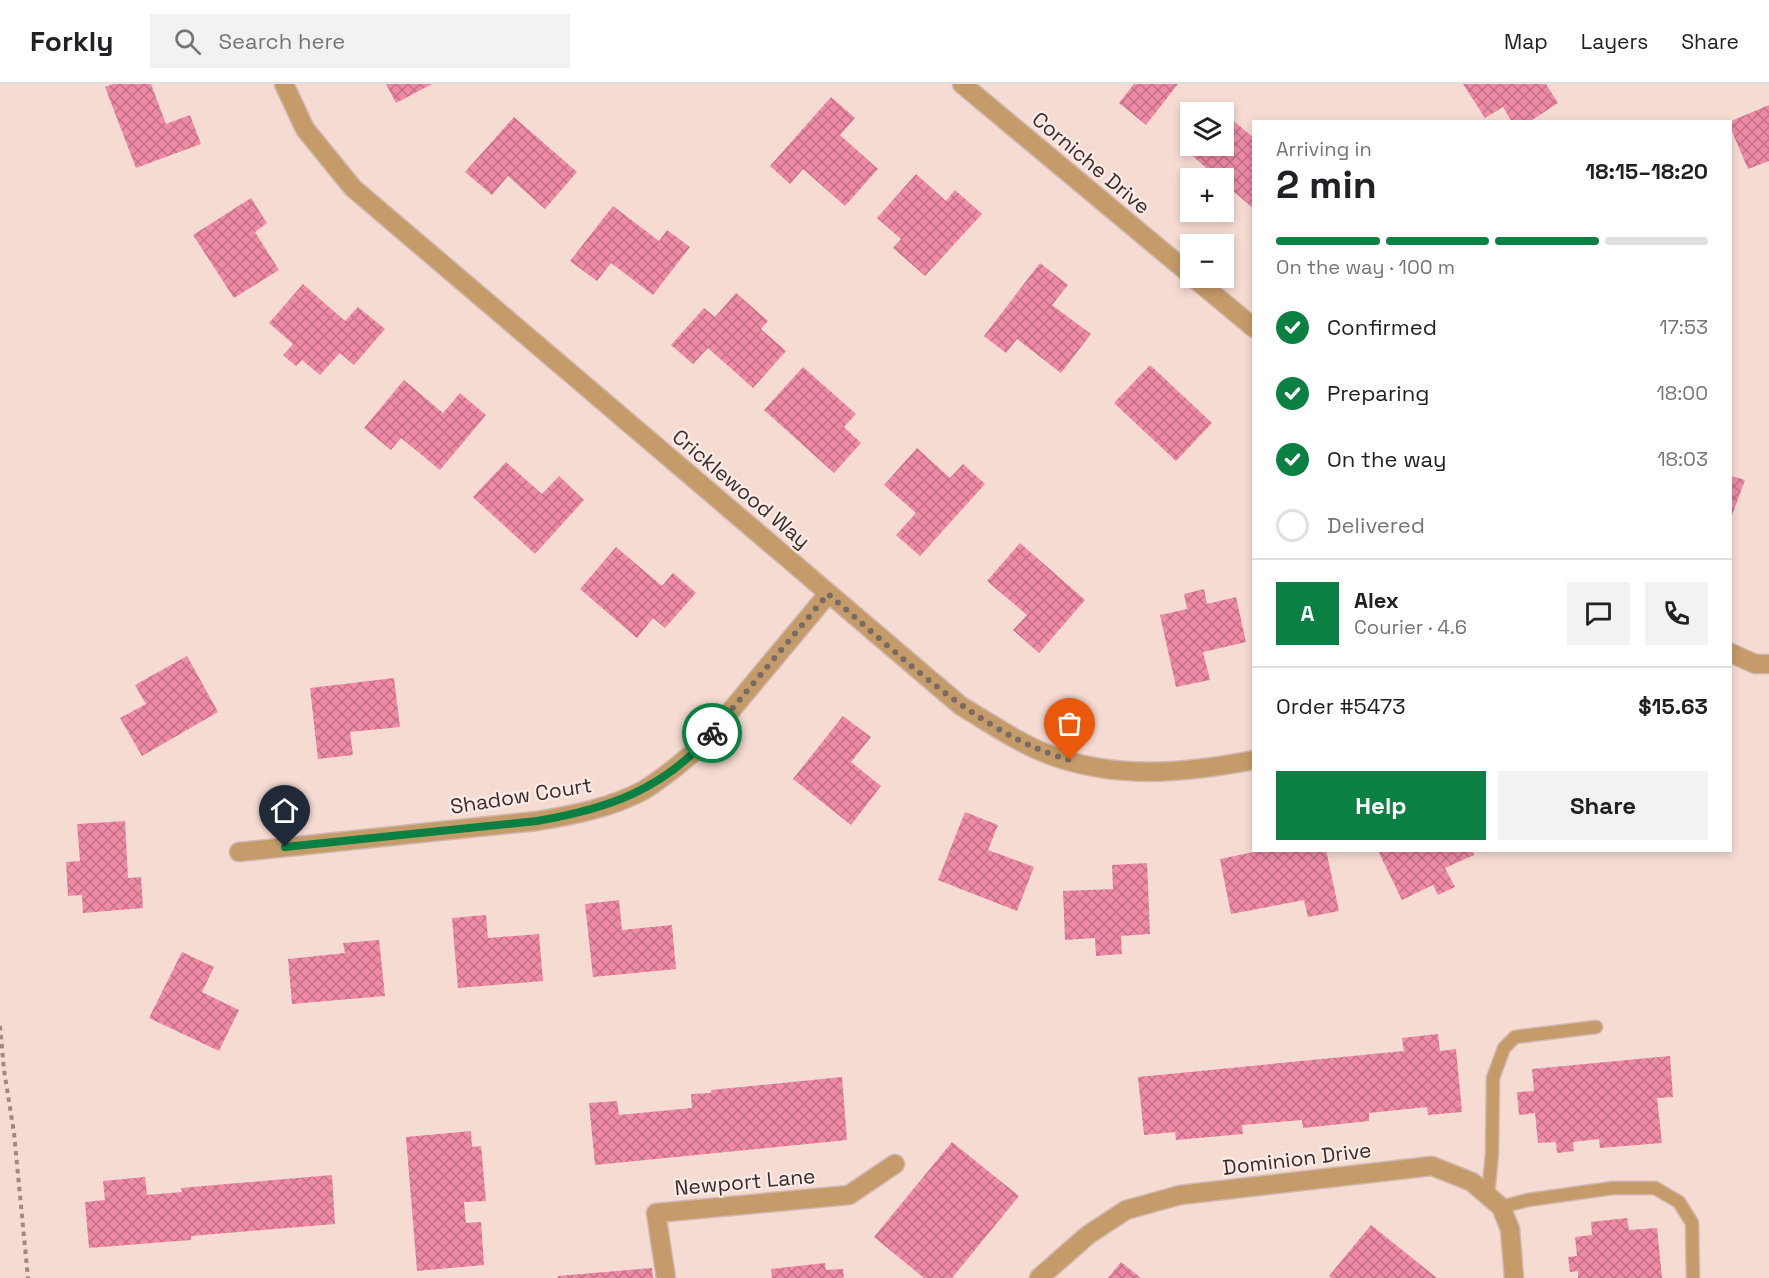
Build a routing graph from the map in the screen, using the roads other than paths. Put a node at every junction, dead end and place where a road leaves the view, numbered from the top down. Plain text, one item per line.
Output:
1 (284, 84) edge
2 (962, 84) edge
3 (1180, 266) edge
4 (1206, 288) edge
5 (1252, 326) edge
6 (828, 594) junction
7 (1732, 653) edge
8 (1769, 664) edge
9 (1252, 759) edge
10 (239, 852) dead end
11 (1596, 1028) dead end
12 (895, 1164) dead end
13 (1494, 1201) junction
14 (666, 1278) edge
15 (1039, 1278) edge
16 (1514, 1278) edge
17 (1693, 1278) edge

1 - 6 street, Cricklewood Way
2 - 3 street, Corniche Drive
4 - 5 street, Corniche Drive
6 - 9 street, Cricklewood Way
6 - 10 street, Shadow Court
7 - 8 street
11 - 13 lane
12 - 14 street, Newport Lane
13 - 15 street, Dominion Drive
13 - 16 street
13 - 17 lane

